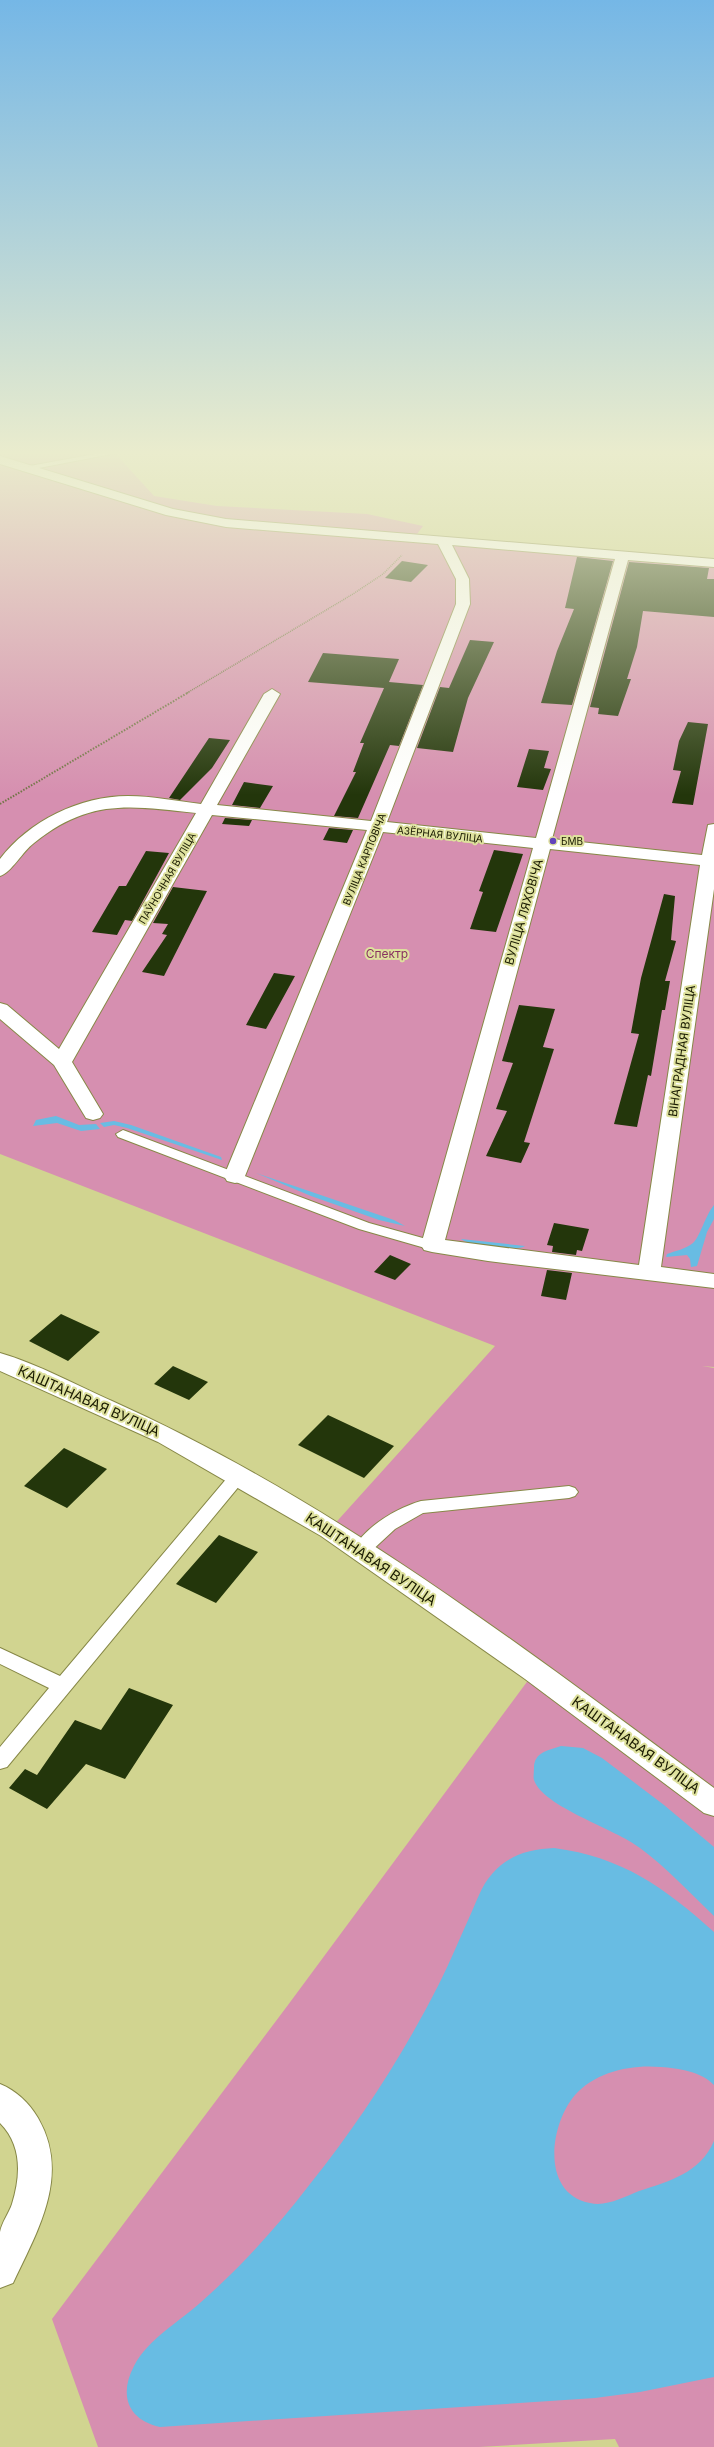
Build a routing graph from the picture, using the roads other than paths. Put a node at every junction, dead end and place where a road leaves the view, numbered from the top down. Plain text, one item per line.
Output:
1 (457, 567) edge
2 (613, 567) edge
3 (272, 694) dead end
4 (206, 810) junction
5 (377, 828) junction
6 (714, 829) edge
7 (544, 844) junction
8 (712, 861) edge
9 (0, 871) edge
10 (0, 1009) edge
11 (62, 1062) junction
12 (93, 1114) dead end
13 (123, 1134) dead end
14 (235, 1176) junction
15 (432, 1244) junction
16 (649, 1273) junction
17 (714, 1281) edge
18 (0, 1361) edge
19 (239, 1475) junction
20 (569, 1492) dead end
21 (362, 1550) junction
22 (0, 1655) edge
23 (62, 1686) junction
24 (0, 1761) edge
25 (711, 1798) edge
26 (0, 2100) edge
27 (0, 2270) edge

1 - 5 street, ВУЛІЦА КАРПОВІЧА
2 - 7 street, ВУЛІЦА ЛЯХОВІЧА
3 - 4 street, ПАЎНОЧНАЯ ВУЛІЦА
4 - 5 street, АЗЁРНАЯ ВУЛІЦА
4 - 9 street, АЗЁРНАЯ ВУЛІЦА
4 - 11 street, ПАЎНОЧНАЯ ВУЛІЦА
5 - 7 street, АЗЁРНАЯ ВУЛІЦА
5 - 14 street, ВУЛІЦА КАРПОВІЧА
6 - 8 street, ВІНАГРАДНАЯ ВУЛІЦА
7 - 8 street, АЗЁРНАЯ ВУЛІЦА
7 - 15 street, ВУЛІЦА ЛЯХОВІЧА
8 - 16 street, ВІНАГРАДНАЯ ВУЛІЦА
10 - 11 street
11 - 12 street
13 - 14 lane
14 - 15 lane
15 - 16 street
16 - 17 street
18 - 19 street, КАШТАНАВАЯ ВУЛІЦА
19 - 21 street, КАШТАНАВАЯ ВУЛІЦА
19 - 23 lane
20 - 21 lane
21 - 25 street, КАШТАНАВАЯ ВУЛІЦА
22 - 23 lane
23 - 24 lane
26 - 27 street

